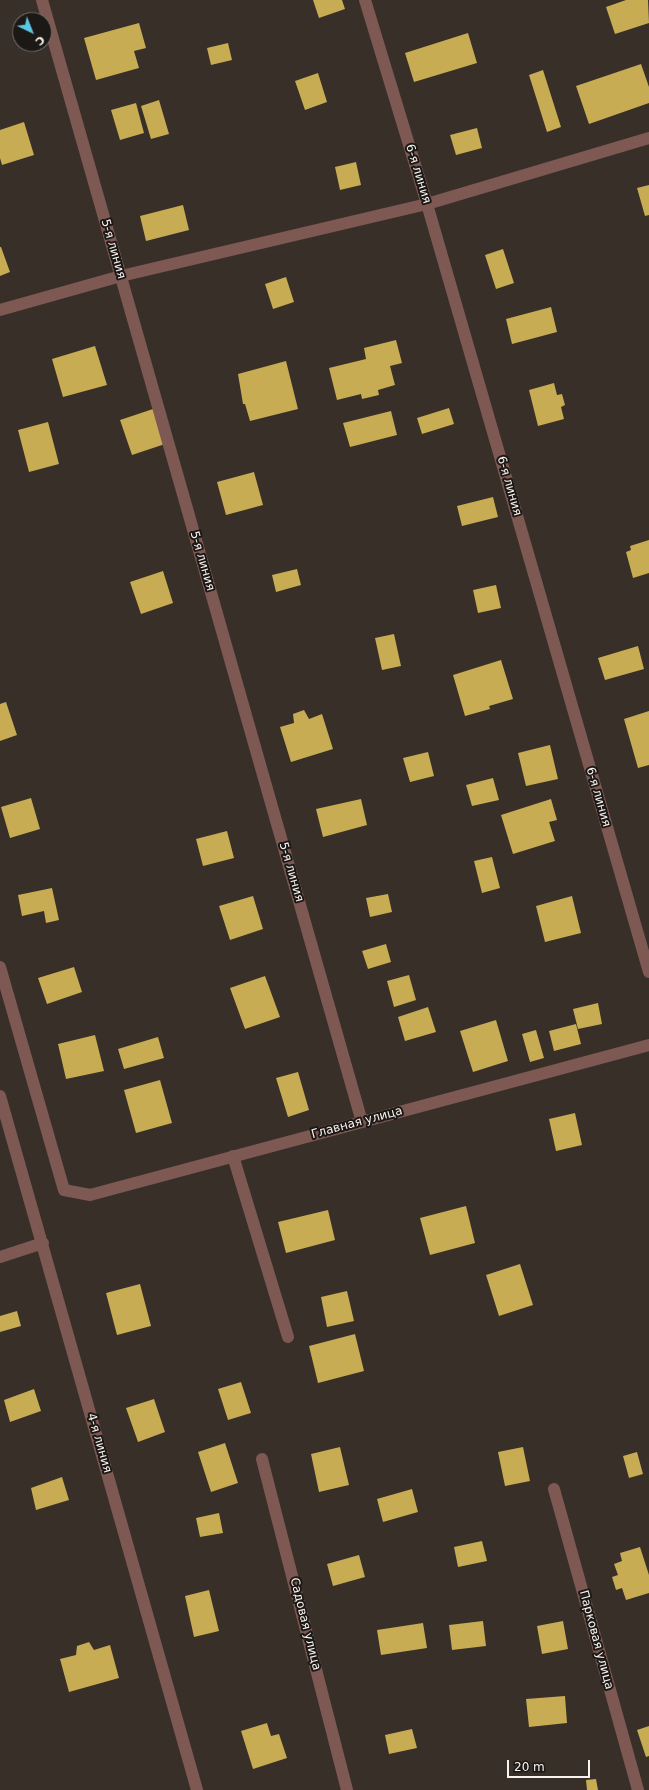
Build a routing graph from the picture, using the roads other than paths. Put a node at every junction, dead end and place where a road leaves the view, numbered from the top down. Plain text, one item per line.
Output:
1 (42, 0) edge
2 (365, 0) edge
3 (649, 138) edge
4 (427, 204) junction
5 (120, 276) junction
6 (0, 310) edge
7 (0, 967) edge
8 (649, 972) edge
9 (649, 1045) edge
10 (0, 1096) edge
11 (362, 1122) junction
12 (233, 1156) junction
13 (43, 1243) junction
14 (0, 1258) edge
15 (288, 1337) dead end
16 (262, 1459) dead end
17 (554, 1489) dead end
18 (197, 1790) edge
19 (347, 1790) edge
20 (638, 1790) edge

1 - 5 street, 5-я линия
2 - 4 street, 6-я линия
3 - 4 street
4 - 5 street
4 - 8 street, 6-я линия
5 - 6 street
5 - 11 street, 5-я линия
7 - 12 street, Главная улица
9 - 11 street, Главная улица
10 - 13 street, 4-я линия
11 - 12 street, Главная улица
12 - 15 street
13 - 14 street
13 - 18 street, 4-я линия
16 - 19 street, Садовая улица
17 - 20 street, Парковая улица

